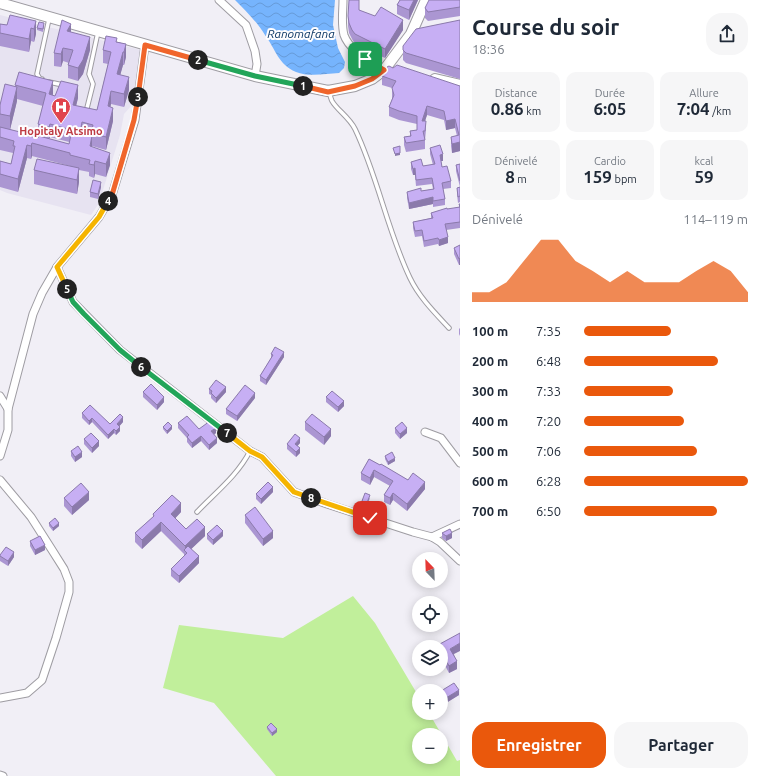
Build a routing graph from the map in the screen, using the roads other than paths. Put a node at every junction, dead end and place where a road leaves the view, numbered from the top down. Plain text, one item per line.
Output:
1 (219, 0) edge
2 (343, 0) edge
3 (426, 0) edge
4 (0, 3) edge
5 (50, 18) junction
6 (98, 31) junction
7 (145, 45) junction
8 (389, 68) junction
9 (255, 76) junction
10 (426, 76) edge
11 (460, 85) edge
12 (68, 87) edge
13 (328, 92) junction
14 (86, 116) edge
15 (57, 267) junction
16 (449, 328) dead end
17 (0, 396) edge
18 (8, 409) junction
19 (425, 432) dead end
20 (250, 451) junction
21 (0, 456) edge
22 (460, 463) edge
23 (0, 480) edge
24 (197, 512) dead end
25 (460, 524) edge
26 (432, 537) junction
27 (460, 561) edge
28 (0, 698) edge
29 (0, 775) edge
30 (3, 776) edge

1 - 9 street
2 - 8 street
3 - 8 street
4 - 5 street
5 - 6 street
5 - 12 lane
6 - 7 street
6 - 14 lane
7 - 9 street
7 - 15 street
8 - 13 street
9 - 13 street
10 - 11 street
13 - 16 lane
15 - 18 street
15 - 20 street
17 - 18 street
18 - 21 street
19 - 22 street
20 - 24 lane
20 - 26 street
23 - 28 street
25 - 26 street
26 - 27 street
29 - 30 street

